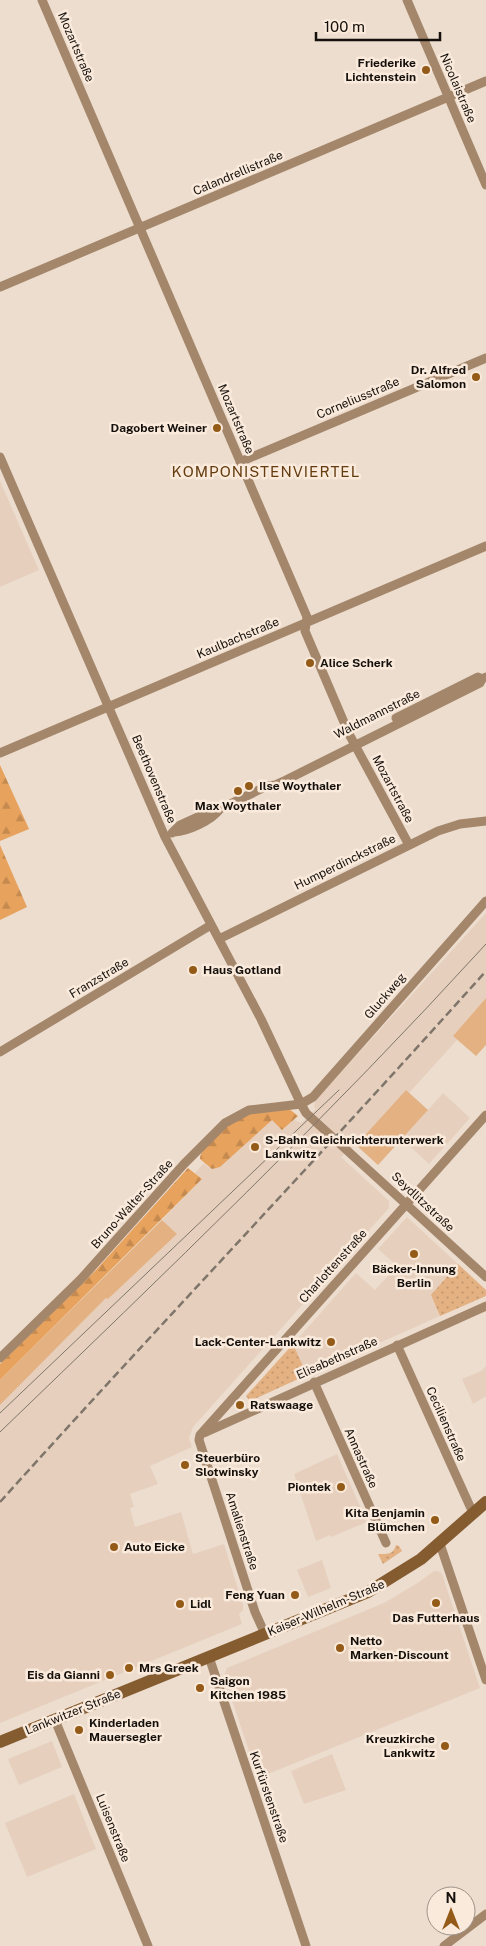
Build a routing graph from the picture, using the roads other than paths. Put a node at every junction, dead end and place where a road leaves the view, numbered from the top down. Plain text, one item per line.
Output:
1 (42, 0) edge
2 (407, 0) edge
3 (486, 81) edge
4 (448, 97) junction
5 (486, 185) edge
6 (140, 228) junction
7 (0, 287) edge
8 (486, 358) edge
9 (0, 457) edge
10 (240, 462) junction
11 (486, 546) edge
12 (306, 623) junction
13 (484, 678) edge
14 (108, 707) junction
15 (354, 743) junction
16 (0, 753) edge
17 (486, 821) edge
18 (165, 837) junction
19 (408, 844) junction
20 (486, 901) edge
21 (211, 925) junction
22 (218, 939) junction
23 (0, 1052) edge
24 (301, 1104) junction
25 (486, 1115) edge
26 (406, 1203) junction
27 (486, 1277) edge
28 (486, 1306) edge
29 (397, 1345) junction
30 (0, 1358) edge
31 (314, 1382) junction
32 (200, 1435) junction
33 (486, 1502) edge
34 (473, 1513) junction
35 (386, 1543) dead end
36 (440, 1544) junction
37 (265, 1634) junction
38 (209, 1657) junction
39 (486, 1680) edge
40 (146, 1682) joint
41 (55, 1720) junction
42 (0, 1742) edge
43 (486, 1914) edge
44 (148, 1946) edge
45 (306, 1946) edge
46 (444, 1946) edge

1 - 6 street, Mozartstraße
2 - 4 street, Nicolaistraße
3 - 4 street, Calandrellistraße
4 - 5 street, Nicolaistraße
4 - 6 street, Calandrellistraße
6 - 7 street, Calandrellistraße
6 - 10 street, Mozartstraße
8 - 10 street, Corneliusstraße
9 - 14 street, Beethovenstraße
10 - 12 street, Mozartstraße
11 - 12 street, Kaulbachstraße
12 - 14 street, Kaulbachstraße
12 - 15 street, Mozartstraße
13 - 15 street, Waldmannstraße
14 - 16 street, Kaulbachstraße
14 - 18 street, Beethovenstraße
15 - 18 street, Waldmannstraße
15 - 19 street, Mozartstraße
17 - 19 street, Humperdinckstraße
18 - 21 street, Beethovenstraße
19 - 22 street, Humperdinckstraße
20 - 24 street, Gluckweg
21 - 22 street, Beethovenstraße
21 - 23 street, Franzstraße
22 - 24 street, Beethovenstraße
24 - 26 street, Seydlitzstraße
24 - 30 street, Bruno-Walter-Straße
25 - 26 street, Charlottenstraße
26 - 27 street, Seydlitzstraße
26 - 32 street, Charlottenstraße
28 - 29 street, Elisabethstraße
29 - 31 street, Elisabethstraße
29 - 34 street, Cecilienstraße
31 - 32 street, Elisabethstraße
31 - 35 street, Annastraße
32 - 37 street, Amalienstraße
33 - 34 main road, Kaiser-Wilhelm-Straße
34 - 36 main road, Kaiser-Wilhelm-Straße
36 - 37 main road, Kaiser-Wilhelm-Straße
36 - 39 street
37 - 38 main road, Kaiser-Wilhelm-Straße
38 - 40 main road, Kaiser-Wilhelm-Straße
38 - 45 street, Kurfürstenstraße
40 - 41 main road, Lankwitzer Straße
41 - 42 main road, Lankwitzer Straße
41 - 44 street, Luisenstraße
43 - 46 street

